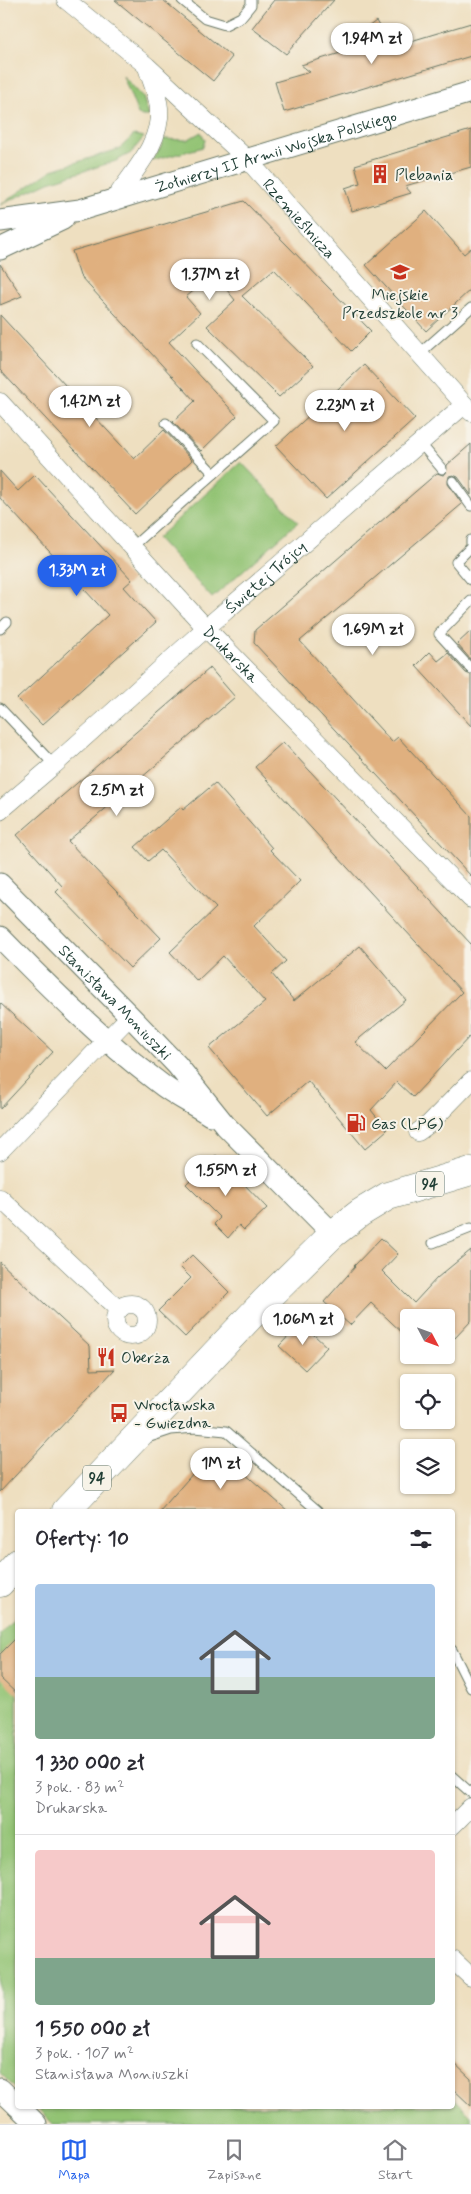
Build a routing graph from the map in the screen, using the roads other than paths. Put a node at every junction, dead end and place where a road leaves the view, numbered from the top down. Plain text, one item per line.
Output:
1 (66, 0) edge
2 (182, 0) edge
3 (251, 0) edge
4 (147, 66) junction
5 (471, 92) edge
6 (248, 160) junction
7 (114, 200) junction
8 (80, 210) junction
9 (0, 221) edge
10 (0, 249) edge
11 (471, 308) edge
12 (197, 344) dead end
13 (419, 354) junction
14 (0, 402) edge
15 (468, 409) edge
16 (166, 423) dead end
17 (421, 444) junction
18 (442, 469) dead end
19 (214, 474) junction
20 (453, 481) dead end
21 (471, 506) edge
22 (471, 540) edge
23 (131, 548) junction
24 (471, 580) edge
25 (471, 601) edge
26 (7, 622) dead end
27 (206, 628) junction
28 (0, 629) edge
29 (471, 669) edge
30 (0, 708) edge
31 (54, 765) junction
32 (0, 811) edge
33 (0, 884) edge
34 (471, 899) edge
35 (0, 937) edge
36 (130, 1016) junction
37 (106, 1041) junction
38 (471, 1081) edge
39 (225, 1124) junction
40 (418, 1132) dead end
41 (0, 1151) edge
42 (471, 1171) edge
43 (0, 1198) edge
44 (471, 1228) edge
45 (333, 1234) junction
46 (433, 1243) dead end
47 (118, 1310) dead end
48 (128, 1444) junction
49 (68, 1509) edge
50 (316, 1509) edge
51 (15, 1566) edge
52 (0, 1583) edge
53 (455, 1656) edge
54 (471, 1688) edge
55 (455, 1779) edge
56 (471, 1793) edge
57 (471, 1806) edge
58 (455, 1823) edge
59 (455, 1962) edge
60 (471, 1977) edge
61 (0, 2089) edge
62 (15, 2103) edge
63 (21, 2109) edge
64 (36, 2124) edge

1 - 4 street, Rzemieślnicza
2 - 3 lane
4 - 6 street, Rzemieślnicza
4 - 7 street
5 - 6 street, Żołnierzy II Armii Wojska Polskiego
6 - 7 street, Żołnierzy II Armii Wojska Polskiego
6 - 13 street, Rzemieślnicza
7 - 8 street, Żołnierzy II Armii Wojska Polskiego
8 - 9 street, Żołnierzy II Armii Wojska Polskiego
8 - 10 street, Żołnierzy II Armii Wojska Polskiego
11 - 13 lane
12 - 19 lane
13 - 15 street, Rzemieślnicza
14 - 23 street, Drukarska
15 - 17 street, Świętej Trójcy
16 - 19 lane
17 - 18 lane
17 - 27 street, Świętej Trójcy
19 - 23 lane
20 - 21 lane
22 - 24 lane
23 - 27 street, Drukarska
25 - 29 lane
26 - 28 lane
27 - 31 street, Świętej Trójcy
27 - 34 street, Drukarska
30 - 31 lane
31 - 32 street, Świętej Trójcy
33 - 36 street, Stanisława Moniuszki
35 - 37 street, Stanisława Moniuszki
36 - 37 street
36 - 39 street, Stanisława Moniuszki
37 - 39 street, Stanisława Moniuszki
37 - 41 street
38 - 40 street
39 - 45 street, Stanisława Moniuszki
42 - 45 main road, 94
43 - 47 street
44 - 46 lane
45 - 48 main road, 94
48 - 49 main road, 94
48 - 50 lane
51 - 52 main road
53 - 54 lane
55 - 56 lane
57 - 58 street
59 - 60 street
61 - 62 street
63 - 64 street

